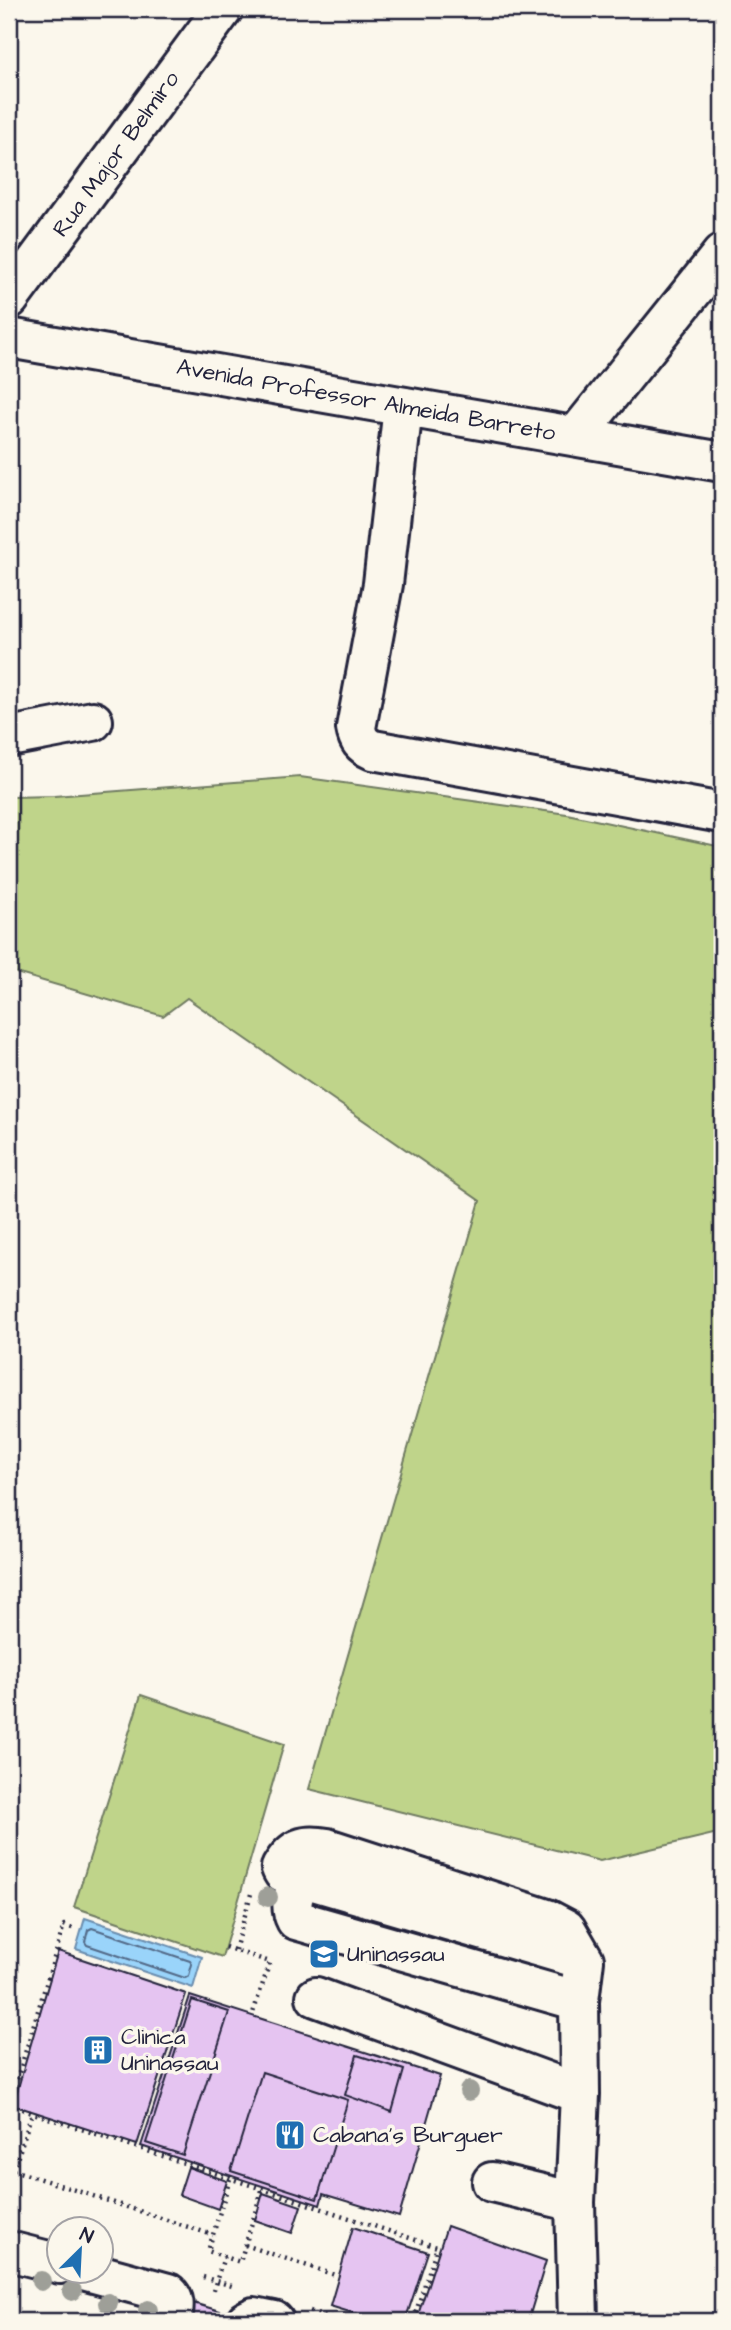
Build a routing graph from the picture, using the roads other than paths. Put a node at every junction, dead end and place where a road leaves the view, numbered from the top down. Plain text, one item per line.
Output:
1 (223, 9) edge
2 (722, 254) edge
3 (9, 299) edge
4 (9, 338) edge
5 (403, 407) junction
6 (576, 436) junction
7 (722, 461) edge
8 (93, 721) dead end
9 (9, 737) edge
10 (722, 813) edge
11 (316, 1997) dead end
12 (579, 2001) junction
13 (580, 2094) junction
14 (492, 2182) dead end
15 (575, 2202) junction
16 (9, 2251) edge
17 (46, 2260) edge
18 (116, 2279) edge
19 (244, 2305) edge
20 (289, 2315) edge
21 (172, 2321) edge
22 (578, 2321) edge

1 - 3 street, Rua Major Belmiro
2 - 6 street
4 - 5 street, Avenida Professor Almeida Barreto
5 - 6 street, Avenida Professor Almeida Barreto
5 - 10 street
6 - 7 street, Avenida Professor Almeida Barreto
8 - 9 street
11 - 13 street
12 - 12 street
12 - 13 street
13 - 15 street
14 - 15 street
15 - 22 street
16 - 17 street
18 - 21 street
19 - 20 street

